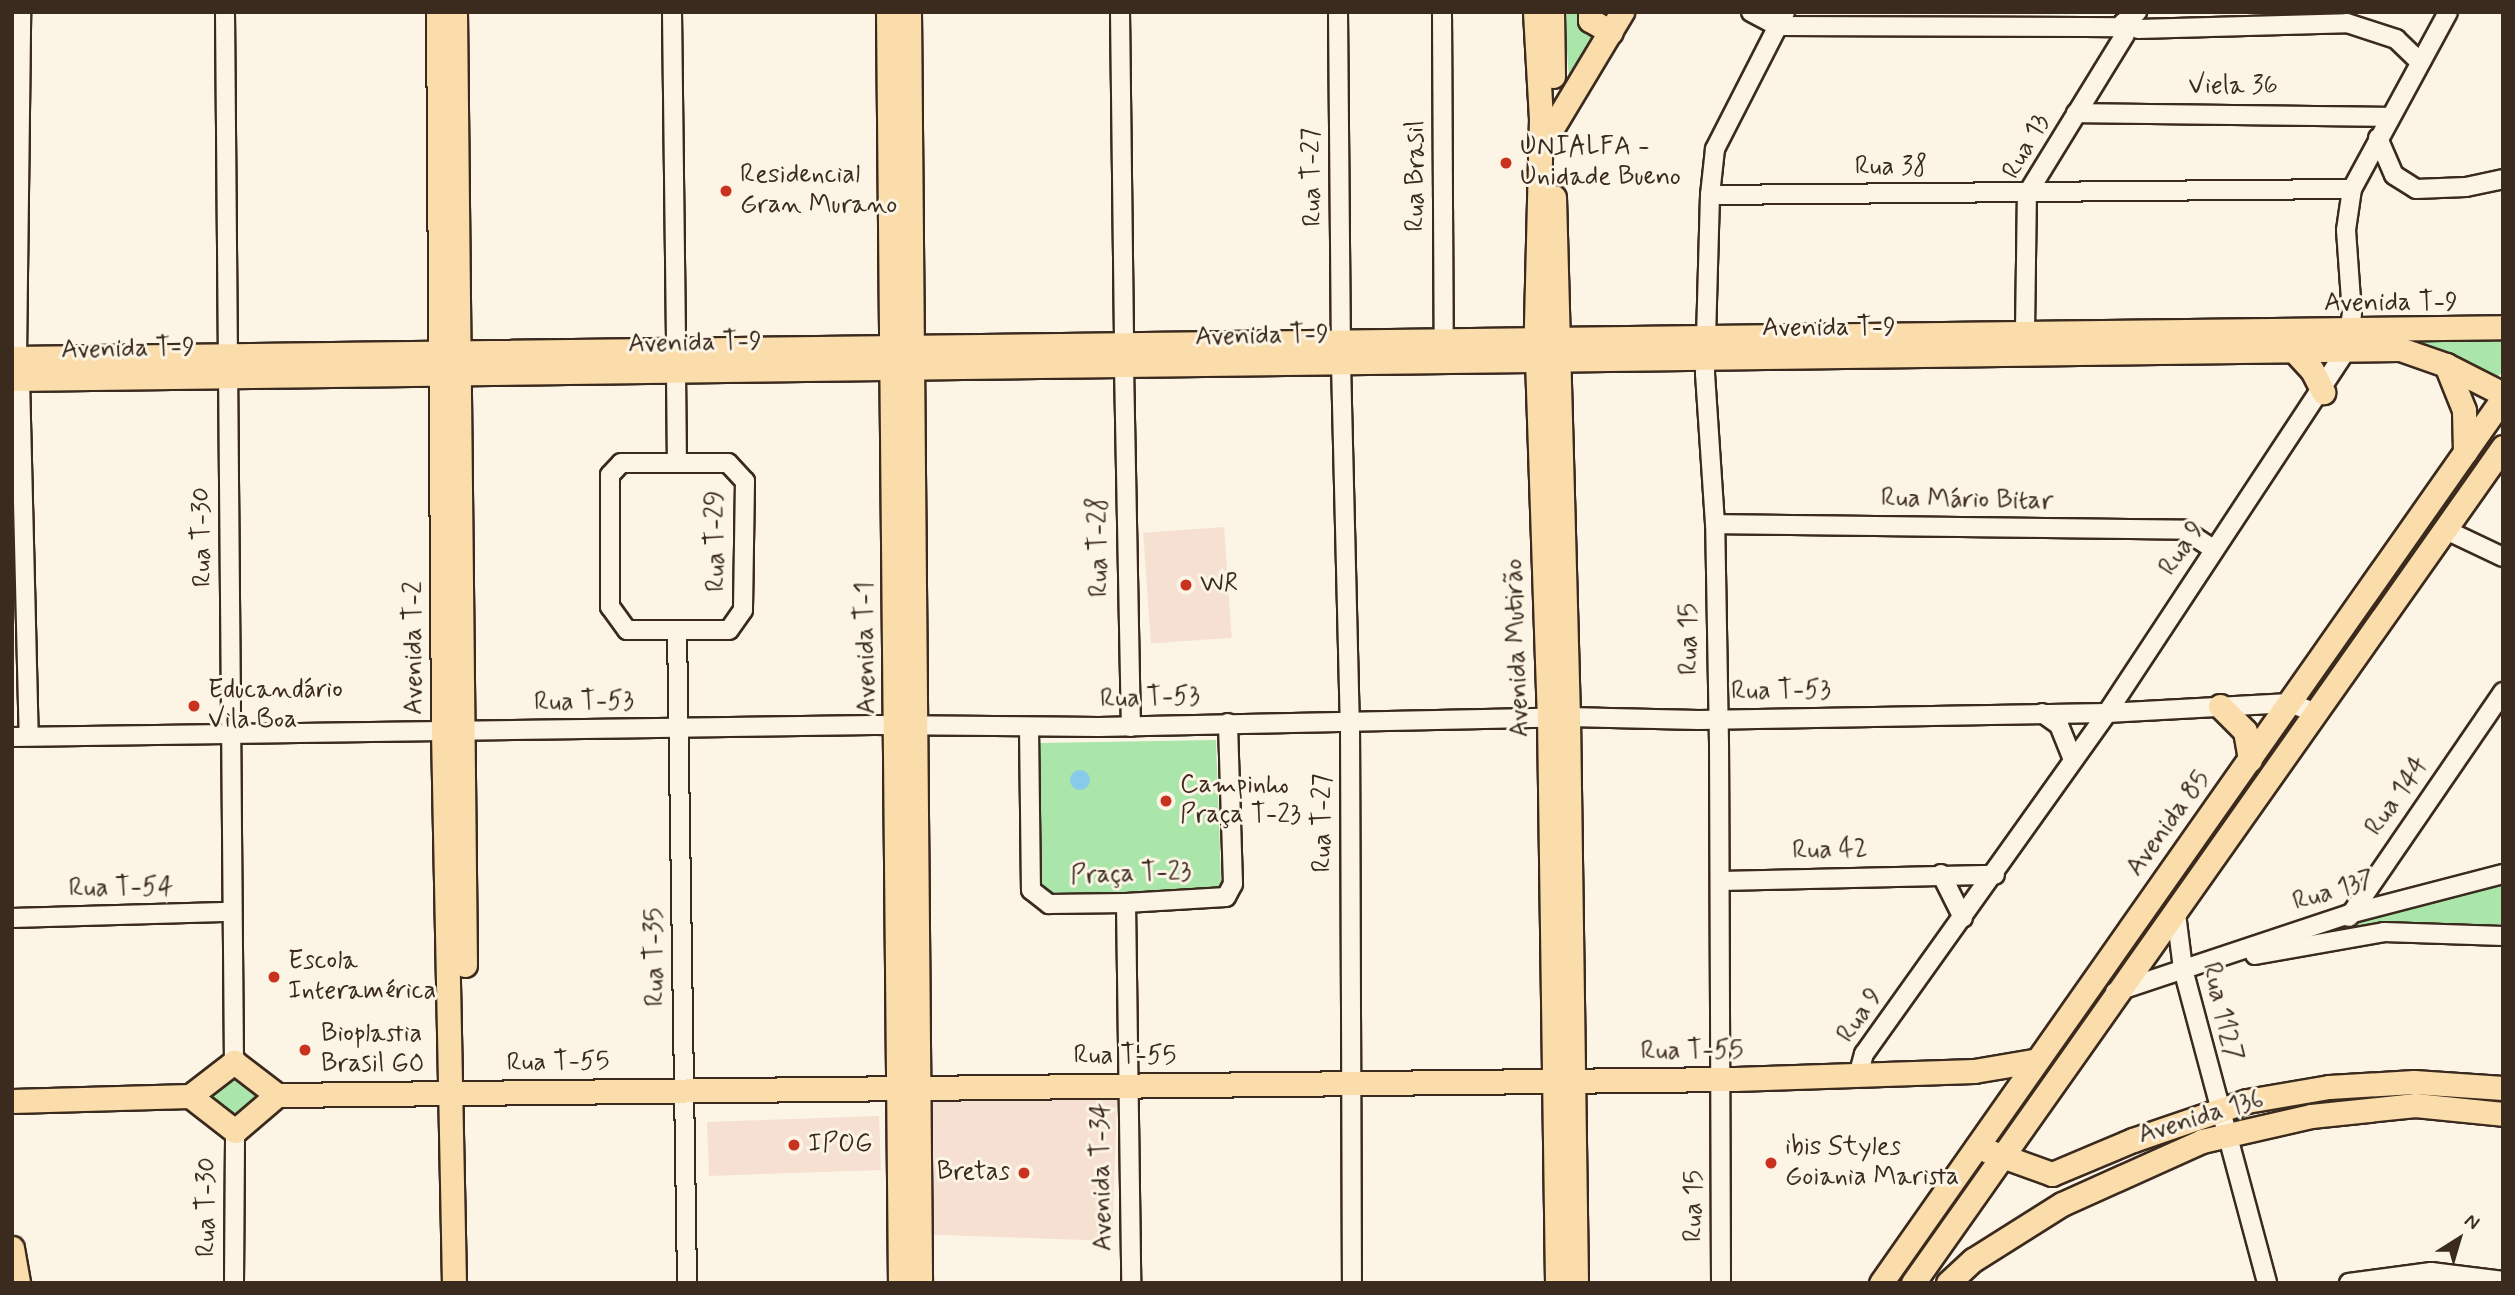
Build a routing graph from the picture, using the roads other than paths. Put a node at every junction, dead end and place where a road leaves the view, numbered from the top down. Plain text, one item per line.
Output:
1 (21, 12) edge
2 (225, 12) edge
3 (438, 12) edge
4 (454, 12) edge
5 (673, 12) edge
6 (888, 12) edge
7 (909, 12) edge
8 (1120, 12) edge
9 (1338, 12) edge
10 (1442, 12) edge
11 (1535, 12) edge
12 (1552, 12) edge
13 (1590, 12) edge
14 (1751, 12) edge
15 (2448, 12) edge
16 (2315, 17) edge
17 (1781, 19) edge
18 (1617, 22) edge
19 (2129, 27) edge
20 (2418, 60) junction
21 (2076, 113) junction
22 (2388, 117) junction
23 (1554, 125) junction
24 (2378, 138) junction
25 (2041, 171) junction
26 (2503, 179) edge
27 (2352, 189) junction
28 (2072, 193) junction
29 (2027, 194) junction
30 (1710, 195) junction
31 (2503, 327) edge
32 (2025, 332) junction
33 (1444, 340) junction
34 (1124, 342) junction
35 (2348, 342) junction
36 (902, 346) junction
37 (1706, 347) junction
38 (1547, 350) junction
39 (1341, 352) junction
40 (2296, 353) junction
41 (227, 354) junction
42 (676, 361) junction
43 (450, 364) junction
44 (2446, 365) junction
45 (1124, 366) junction
46 (15, 369) edge
47 (902, 369) junction
48 (228, 377) junction
49 (2323, 392) junction
50 (2503, 396) edge
51 (2503, 447) edge
52 (2465, 452) junction
53 (677, 462) junction
54 (1715, 524) junction
55 (2446, 530) junction
56 (2213, 550) junction
57 (2503, 557) edge
58 (677, 630) junction
59 (2503, 692) edge
60 (2290, 703) junction
61 (2220, 706) junction
62 (2042, 713) junction
63 (2107, 713) junction
64 (2318, 714) junction
65 (1559, 717) junction
66 (1717, 719) junction
67 (1350, 722) junction
68 (1228, 723) junction
69 (906, 725) junction
70 (677, 727) junction
71 (1132, 727) junction
72 (1029, 728) junction
73 (232, 731) junction
74 (453, 731) junction
75 (21, 737) edge
76 (2073, 759) junction
77 (2250, 760) junction
78 (1941, 874) junction
79 (2503, 874) edge
80 (1995, 875) junction
81 (1721, 881) junction
82 (1126, 903) junction
83 (232, 912) junction
84 (2176, 914) junction
85 (2349, 914) junction
86 (12, 918) edge
87 (1963, 918) junction
88 (2351, 936) junction
89 (2503, 936) edge
90 (2183, 969) junction
91 (2114, 992) junction
92 (2034, 1061) junction
93 (234, 1062) junction
94 (1974, 1071) junction
95 (1858, 1076) junction
96 (1721, 1079) junction
97 (1565, 1082) junction
98 (1128, 1084) junction
99 (909, 1085) junction
100 (1350, 1086) junction
101 (685, 1088) junction
102 (2503, 1088) edge
103 (460, 1092) junction
104 (190, 1096) junction
105 (277, 1096) junction
106 (12, 1101) edge
107 (2003, 1104) junction
108 (2217, 1108) junction
109 (2503, 1114) edge
110 (2018, 1130) junction
111 (235, 1131) junction
112 (2227, 1133) junction
113 (1973, 1148) junction
114 (2001, 1154) junction
115 (2037, 1171) junction
116 (12, 1248) edge
117 (2503, 1281) edge
118 (18, 1283) edge
119 (234, 1283) edge
120 (454, 1283) edge
121 (466, 1283) edge
122 (687, 1283) edge
123 (900, 1283) edge
124 (920, 1283) edge
125 (1131, 1283) edge
126 (1352, 1283) edge
127 (1557, 1283) edge
128 (1576, 1283) edge
129 (1721, 1283) edge
130 (1881, 1283) edge
131 (1913, 1283) edge
132 (1948, 1283) edge
133 (2267, 1283) edge
134 (2349, 1283) edge

1 - 46 street
2 - 41 street, Rua T-30
3 - 43 main road, Avenida T-2
4 - 43 main road, Avenida T-2
5 - 42 street, Rua T-29
6 - 36 main road, Avenida T-1
7 - 36 main road, Avenida T-1
8 - 34 street
9 - 39 street, Rua T-27
10 - 33 street, Rua Brasil
11 - 38 main road, Avenida Mutirão
12 - 23 main road, Avenida Mutirão
13 - 18 main road
14 - 17 street
15 - 20 street
16 - 19 street
16 - 20 street
17 - 19 street
17 - 30 street, Rua 15
18 - 23 main road
19 - 21 street, Rua 13
20 - 22 street
21 - 22 street, Viela 36
21 - 25 street, Rua 13
22 - 24 street
23 - 38 main road, Avenida Mutirão
24 - 26 street
24 - 27 street
25 - 28 street
25 - 29 street, Rua 13
27 - 28 street, Rua 38
27 - 35 street
28 - 29 street, Rua 38
29 - 30 street, Rua 38
29 - 32 street, Rua 13
30 - 37 street, Rua 15
31 - 35 main road, Avenida T-9
32 - 35 main road, Avenida T-9
32 - 37 main road, Avenida T-9
33 - 38 main road, Avenida T-9
33 - 39 main road, Avenida T-9
34 - 36 main road, Avenida T-9
34 - 39 main road, Avenida T-9
35 - 40 main road, Avenida T-9
35 - 44 main road, Avenida T-9
35 - 49 street, Rua 9
36 - 42 main road, Avenida T-9
36 - 47 main road, Avenida T-1
37 - 38 main road, Avenida T-9
37 - 40 main road, Avenida T-9
37 - 54 street, Rua 15
38 - 39 main road, Avenida T-9
38 - 65 main road, Avenida Mutirão
39 - 45 main road, Avenida T-9
39 - 67 street, Rua T-27
40 - 49 main road
41 - 43 main road, Avenida T-9
41 - 46 main road, Avenida T-9
41 - 48 street, Rua T-30
42 - 43 main road, Avenida T-9
42 - 47 main road, Avenida T-9
42 - 53 street, Rua T-29
43 - 48 main road, Avenida T-9
43 - 74 main road, Avenida T-2
44 - 50 main road, Avenida T-9
44 - 52 main road
45 - 47 main road, Avenida T-9
45 - 71 street, Rua T-28
46 - 48 main road, Avenida T-9
46 - 75 street
47 - 69 main road, Avenida T-1
48 - 73 street, Rua T-30
49 - 56 street, Rua 9
50 - 52 main road, Avenida 85
51 - 55 main road
52 - 60 main road, Avenida 85
53 - 58 street, Rua T-29
53 - 58 street, Rua T-29
54 - 56 street, Rua Mário Bitar
54 - 66 street, Rua 15
55 - 57 street
55 - 64 main road
56 - 63 street, Rua 9
58 - 70 street, Rua T-35
59 - 85 street, Rua 144
60 - 61 street, Rua T-53
60 - 64 street
60 - 77 main road, Avenida 85
61 - 63 street, Rua T-53
61 - 77 main road
62 - 63 street, Rua T-53
62 - 66 street, Rua T-53
62 - 76 street
63 - 76 street, Rua 9
64 - 84 main road
65 - 66 street, Rua T-53
65 - 67 street, Rua T-53
65 - 97 main road, Avenida Mutirão
66 - 81 street, Rua 15
67 - 68 street, Rua T-53
67 - 100 street, Rua T-27
68 - 71 street, Rua T-53
68 - 82 street, Praça T-23
69 - 70 street, Rua T-53
69 - 72 street, Rua T-53
69 - 99 main road, Avenida T-1
70 - 74 street, Rua T-53
70 - 101 street, Rua T-35
71 - 72 street, Rua T-53
72 - 82 street, Praça T-23
73 - 74 street, Rua T-53
73 - 75 street, Rua T-53
73 - 83 street, Rua T-30
74 - 103 main road, Avenida T-2
76 - 80 street, Rua 9
77 - 92 main road, Avenida 85
78 - 80 street, Rua 42
78 - 81 street, Rua 42
78 - 87 street
79 - 85 street, Rua 137
80 - 87 street, Rua 9
81 - 96 street, Rua 15
82 - 98 street, Avenida T-34
83 - 86 street, Rua T-54
83 - 93 street, Rua T-30
84 - 90 street, Rua 1127
84 - 91 main road
85 - 88 street
85 - 90 street, Rua 137
87 - 95 street, Rua 9
88 - 89 street, Rua 137
88 - 90 street, Rua 137
90 - 91 street, Rua 137
90 - 108 street, Rua 1127
91 - 110 main road
92 - 94 main road, Rua T-55
92 - 107 main road, Avenida 85
93 - 104 main road
93 - 105 main road
94 - 95 main road, Rua T-55
94 - 107 main road
95 - 96 main road, Rua T-55
96 - 97 main road, Rua T-55
96 - 129 street, Rua 15
97 - 100 main road, Rua T-55
97 - 127 main road, Avenida Mutirão
97 - 128 main road, Avenida Mutirão
98 - 99 main road, Rua T-55
98 - 100 main road, Rua T-55
98 - 125 street, Avenida T-34
99 - 101 main road, Rua T-55
99 - 123 main road, Avenida T-1
99 - 124 main road, Avenida T-1
100 - 126 street, Rua T-27
101 - 103 main road, Rua T-55
101 - 122 street, Rua T-35
102 - 108 main road, Avenida 136
103 - 105 main road, Rua T-55
103 - 120 main road, Avenida T-2
103 - 121 main road, Avenida T-2
104 - 106 main road
104 - 111 main road
105 - 111 main road
107 - 110 main road
107 - 113 main road, Avenida 85
108 - 112 street, Rua 1127
108 - 115 main road, Avenida 136
109 - 112 main road, Avenida 136
110 - 114 main road
110 - 115 main road
111 - 119 street, Rua T-30
112 - 132 main road, Avenida 136
112 - 133 street, Rua 1127
113 - 114 main road, Avenida 136
113 - 130 main road, Avenida 85
114 - 115 main road, Avenida 136
114 - 131 main road
116 - 118 main road
117 - 134 street

